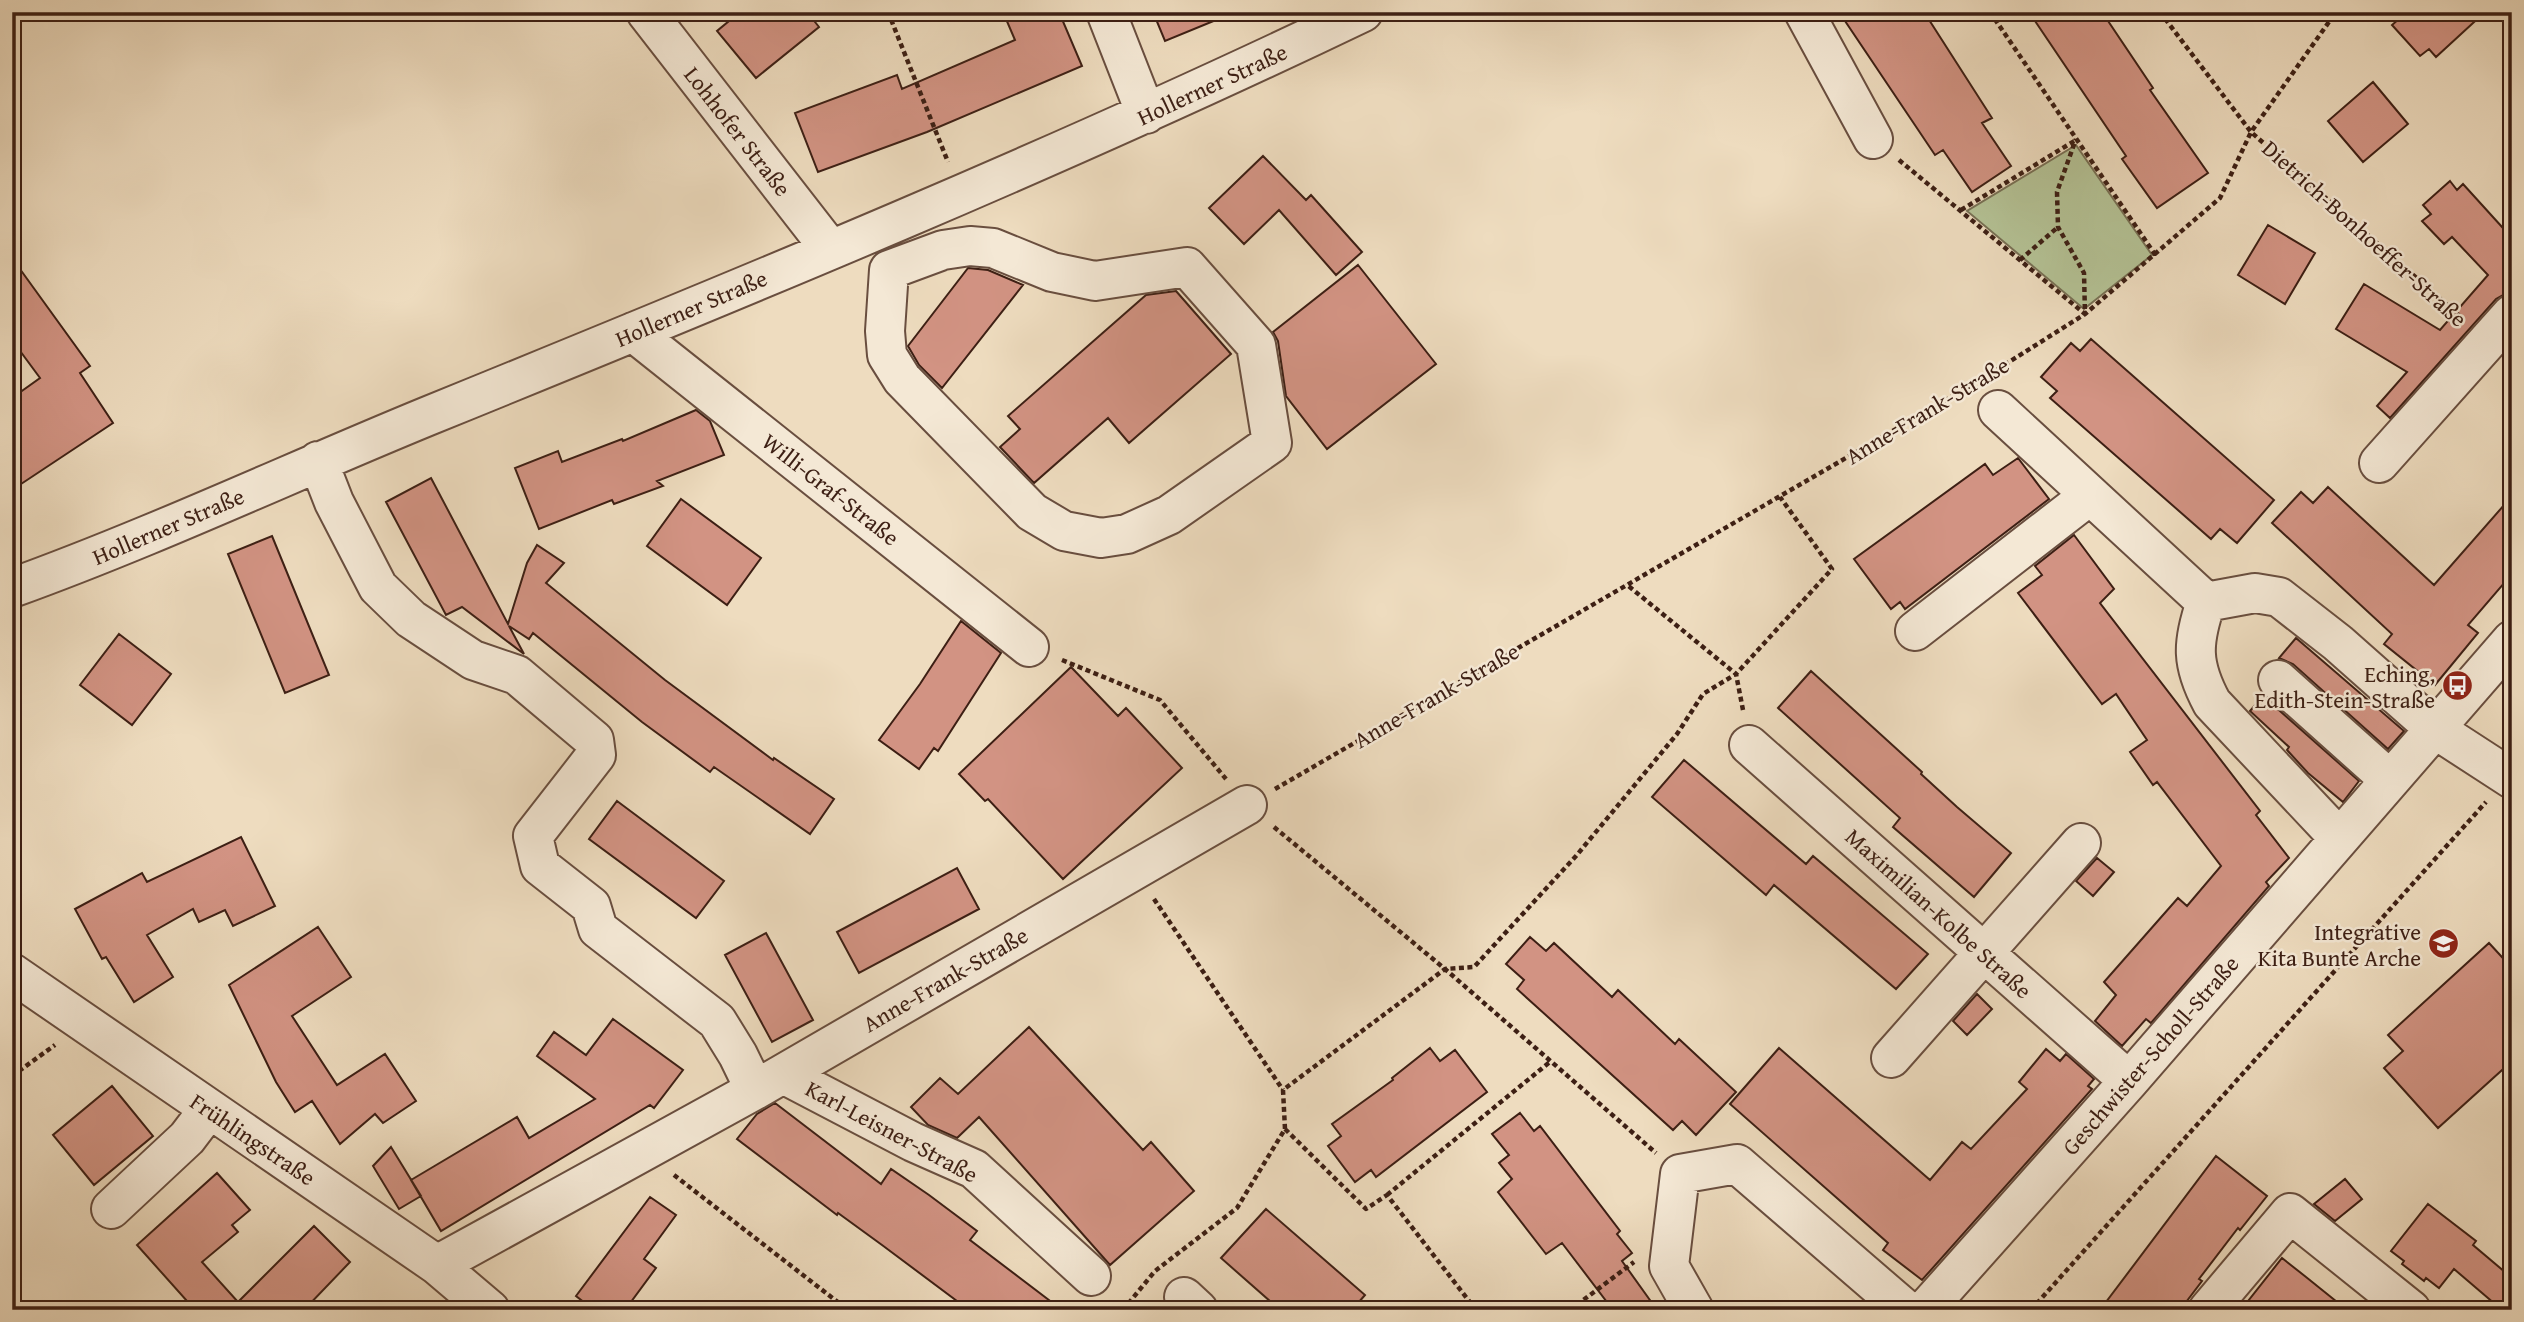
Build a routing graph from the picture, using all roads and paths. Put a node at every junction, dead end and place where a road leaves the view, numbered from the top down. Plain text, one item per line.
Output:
1 (646, 12) edge
2 (888, 12) edge
3 (1106, 12) edge
4 (1363, 12) edge
5 (1804, 12) edge
6 (1990, 12) edge
7 (2160, 12) edge
8 (2336, 12) edge
9 (1146, 114) junction
10 (2251, 132) junction
11 (1873, 139) joint
12 (2076, 139) junction
13 (962, 195) junction
14 (1960, 211) junction
15 (2059, 227) junction
16 (837, 246) junction
17 (2156, 256) junction
18 (2020, 260) junction
19 (889, 270) junction
20 (2085, 314) junction
21 (633, 332) junction
22 (2504, 339) edge
23 (1998, 410) dead end
24 (318, 461) junction
25 (2379, 463) dead end
26 (2089, 496) junction
27 (1780, 497) junction
28 (1626, 584) junction
29 (12, 589) edge
30 (2206, 602) junction
31 (1915, 631) dead end
32 (2512, 640) edge
33 (1029, 647) joint
34 (1737, 674) junction
35 (2278, 680) dead end
36 (2435, 729) junction
37 (1749, 745) dead end
38 (2510, 778) edge
39 (2390, 779) junction
40 (1247, 805) junction
41 (2339, 838) junction
42 (2081, 843) dead end
43 (1133, 869) junction
44 (1983, 952) junction
45 (1445, 969) junction
46 (12, 973) edge
47 (83, 1023) junction
48 (1891, 1058) dead end
49 (1550, 1061) junction
50 (12, 1076) edge
51 (2129, 1081) junction
52 (769, 1082) junction
53 (1283, 1090) junction
54 (209, 1109) junction
55 (1285, 1129) junction
56 (645, 1152) junction
57 (1681, 1174) junction
58 (1387, 1195) junction
59 (111, 1209) dead end
60 (1672, 1234) junction
61 (437, 1265) junction
62 (1091, 1276) dead end
63 (490, 1310) edge
64 (848, 1310) edge
65 (1123, 1310) edge
66 (1476, 1310) edge
67 (1570, 1310) edge
68 (1694, 1310) edge
69 (1906, 1310) edge
70 (1924, 1310) edge
71 (2031, 1310) edge
72 (2208, 1310) edge
73 (2411, 1310) edge

1 - 16 street, Lohhofer Straße
2 - 13 path
3 - 9 street
4 - 9 street, Hollerner Straße
5 - 11 street
6 - 12 path
7 - 10 path, Dietrich-Bonhoeffer-Straße
8 - 10 path, Anne-Frank-Straße
9 - 13 street, Hollerner Straße
10 - 17 path, Anne-Frank-Straße
10 - 22 path, Dietrich-Bonhoeffer-Straße
11 - 14 path
12 - 14 path
12 - 15 path
12 - 17 path
13 - 16 street, Hollerner Straße
14 - 18 path
15 - 18 path
15 - 20 path
16 - 19 street
16 - 21 street, Hollerner Straße
17 - 20 path, Anne-Frank-Straße
18 - 20 path
19 - 19 street
20 - 27 path, Anne-Frank-Straße
21 - 24 street, Hollerner Straße
21 - 33 street, Willi-Graf-Straße
22 - 25 street
23 - 26 street
24 - 29 street, Hollerner Straße
24 - 52 street
26 - 30 street
26 - 31 street
27 - 28 path, Anne-Frank-Straße
27 - 34 path
28 - 34 path
28 - 40 path, Anne-Frank-Straße
30 - 36 street
30 - 41 street
32 - 36 street, Geschwister-Scholl-Straße
33 - 40 path
34 - 45 path
35 - 39 street
36 - 38 street
36 - 39 street, Geschwister-Scholl-Straße
37 - 44 street, Maximilian-Kolbe Straße
38 - 71 path
39 - 41 street, Geschwister-Scholl-Straße
40 - 43 street, Anne-Frank-Straße
40 - 45 path
41 - 51 street, Geschwister-Scholl-Straße
42 - 44 street
43 - 52 street, Anne-Frank-Straße
43 - 53 path
44 - 48 street
44 - 51 street, Maximilian-Kolbe Straße
45 - 49 path
45 - 53 path
46 - 47 street, Frühlingstraße
47 - 50 path
47 - 54 street, Frühlingstraße
49 - 57 path
49 - 58 path
51 - 70 street, Geschwister-Scholl-Straße
52 - 56 street, Anne-Frank-Straße
52 - 62 street, Karl-Leisner-Straße
53 - 55 path
54 - 59 street
54 - 61 street, Frühlingstraße
55 - 58 path
55 - 65 path
56 - 61 street, Anne-Frank-Straße
56 - 64 path
57 - 60 street
57 - 69 street
58 - 66 path
60 - 67 path
60 - 68 street
61 - 63 street, Frühlingstraße
72 - 73 street

